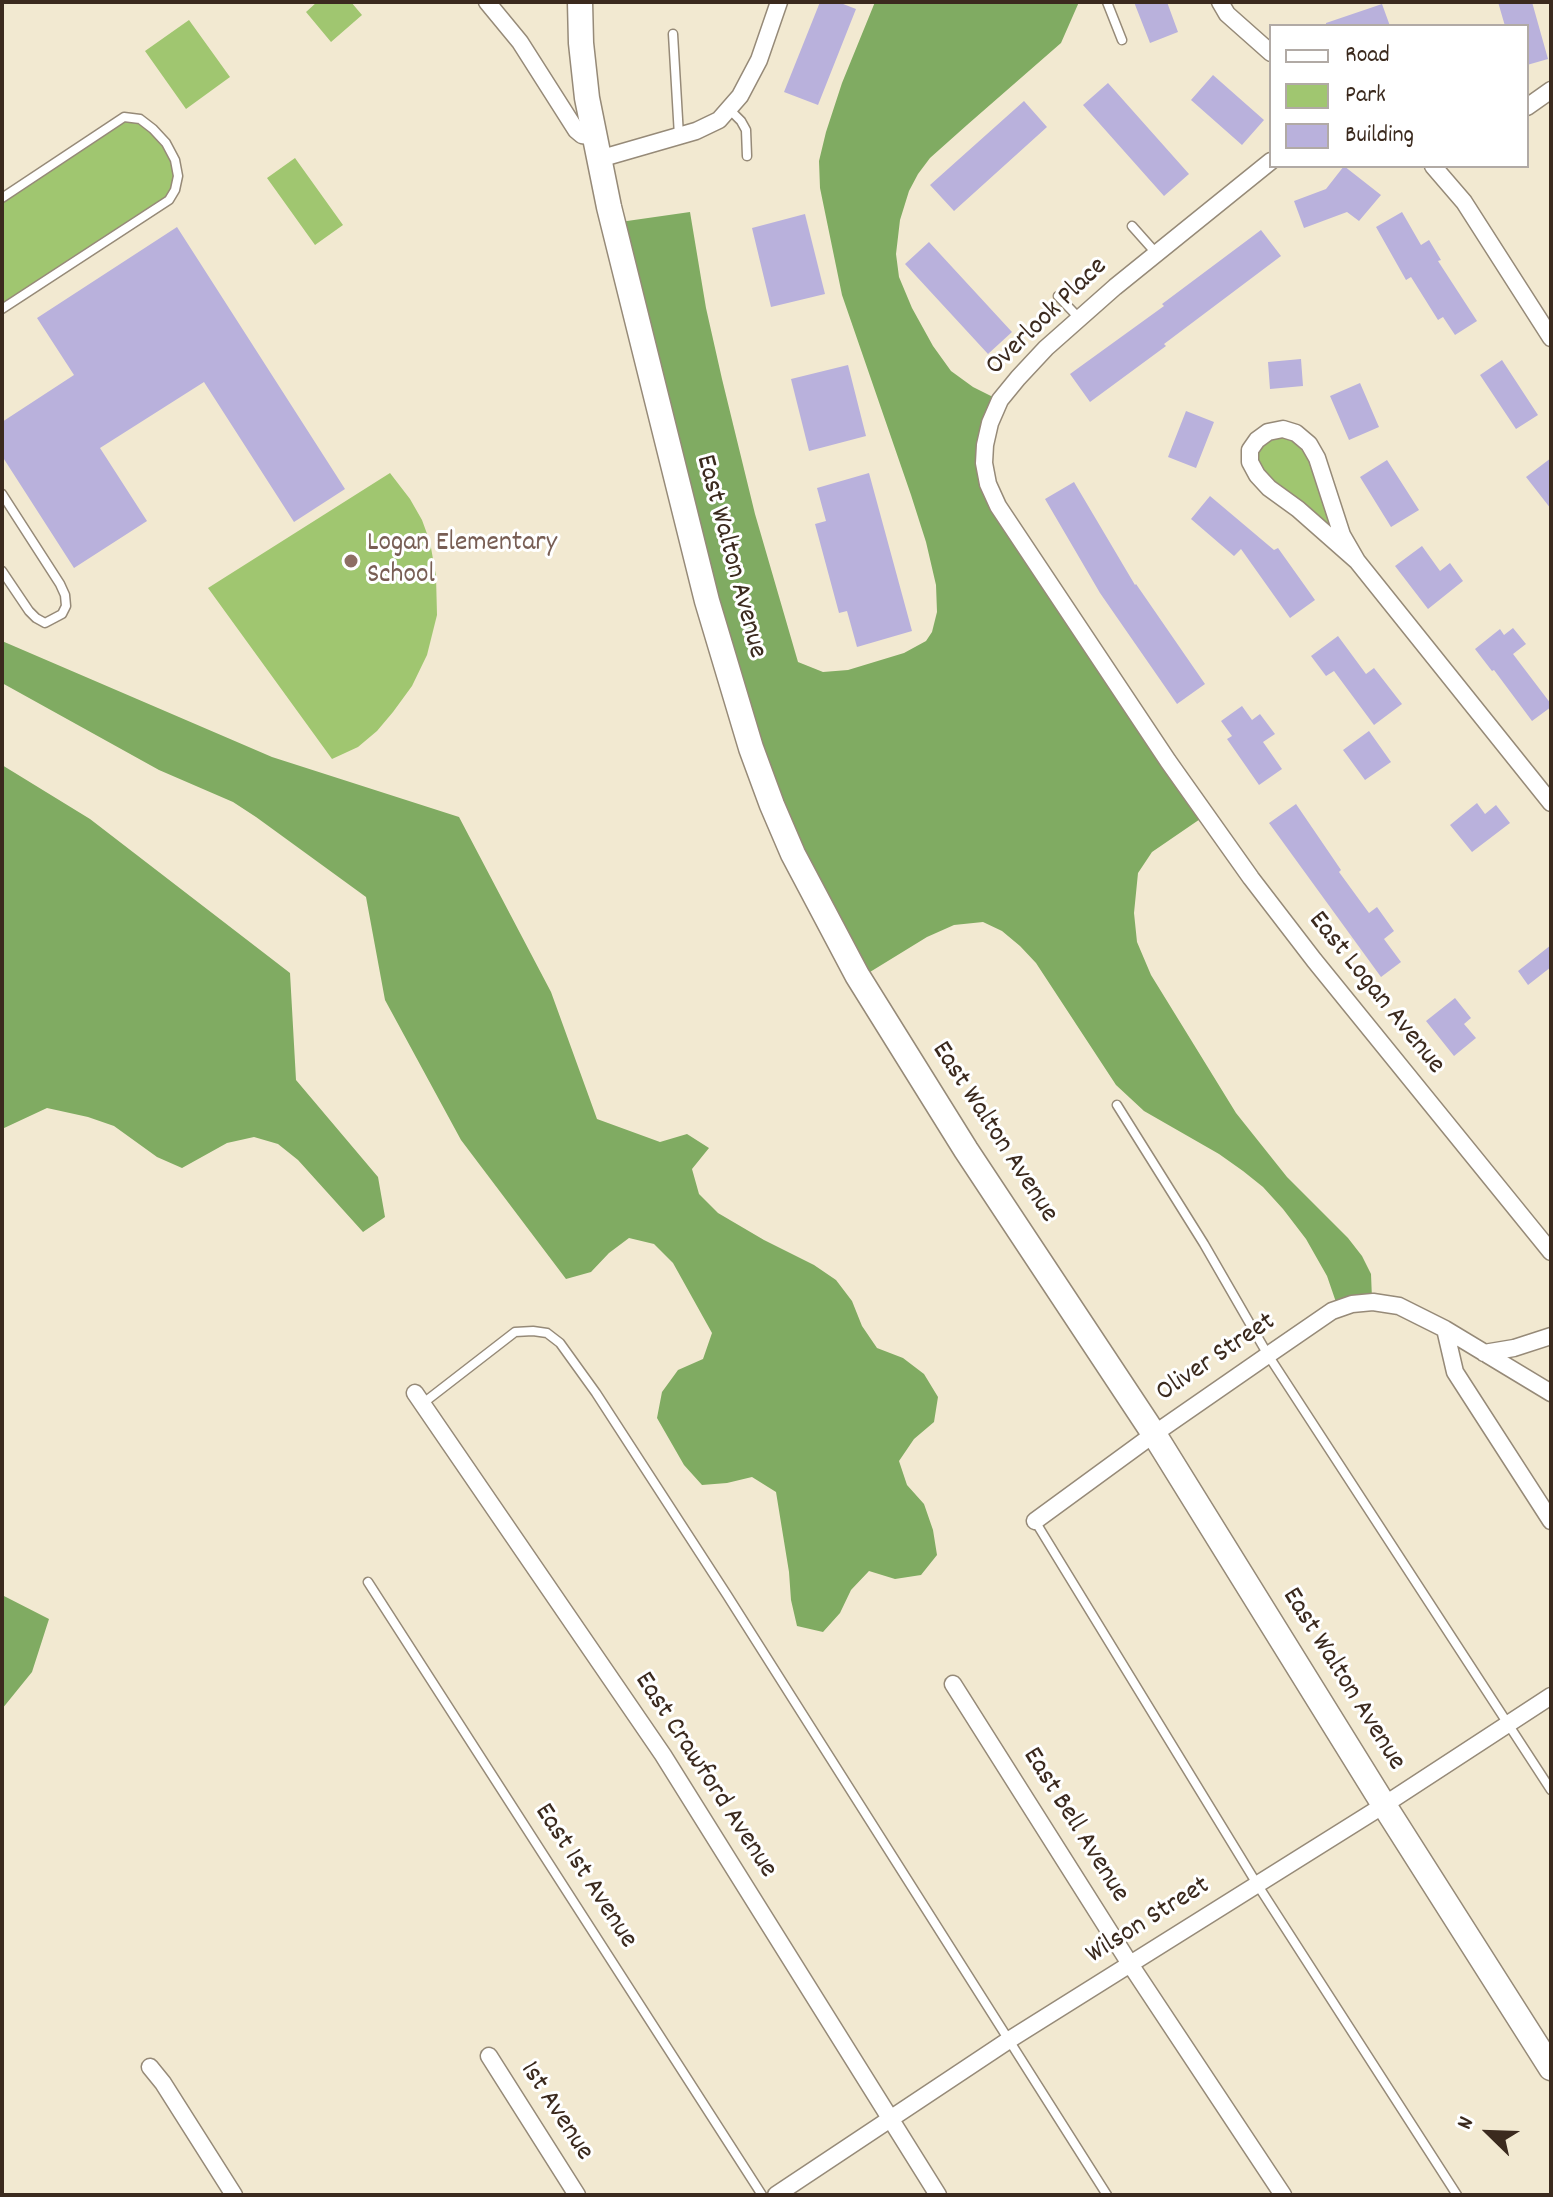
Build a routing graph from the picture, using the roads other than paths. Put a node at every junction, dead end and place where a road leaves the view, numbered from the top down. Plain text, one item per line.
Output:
1 (487, 2) edge
2 (580, 2) edge
3 (779, 2) edge
4 (1107, 2) edge
5 (1220, 2) edge
6 (673, 34) dead end
7 (1122, 40) dead end
8 (1269, 51) edge
9 (1551, 90) edge
10 (1529, 106) edge
11 (729, 109) junction
12 (679, 137) junction
13 (597, 148) junction
14 (747, 156) dead end
15 (1269, 163) edge
16 (1436, 168) edge
17 (2, 198) edge
18 (1132, 226) dead end
19 (1157, 254) junction
20 (1058, 296) dead end
21 (2, 309) edge
22 (1079, 318) junction
23 (1551, 338) edge
24 (2, 494) edge
25 (1357, 561) junction
26 (2, 571) edge
27 (1168, 761) joint
28 (1551, 803) edge
29 (1117, 1105) dead end
30 (1551, 1252) edge
31 (1445, 1329) junction
32 (1551, 1336) edge
33 (1484, 1353) junction
34 (1268, 1355) junction
35 (1551, 1393) edge
36 (418, 1399) joint
37 (1154, 1434) junction
38 (1035, 1521) joint
39 (1551, 1521) edge
40 (368, 1582) dead end
41 (953, 1684) dead end
42 (1551, 1696) edge
43 (1508, 1724) junction
44 (1551, 1790) edge
45 (1384, 1805) junction
46 (1257, 1884) junction
47 (1130, 1964) junction
48 (1009, 2040) junction
49 (489, 2056) dead end
50 (150, 2067) dead end
51 (1551, 2068) edge
52 (890, 2120) junction
53 (234, 2195) edge
54 (577, 2195) edge
55 (762, 2195) edge
56 (776, 2195) edge
57 (938, 2195) edge
58 (1107, 2195) edge
59 (1283, 2195) edge
60 (1457, 2195) edge

1 - 13 street
2 - 13 main road, East Walton Avenue
3 - 11 street
4 - 7 lane
5 - 8 street
6 - 12 lane
9 - 10 street
11 - 12 street
11 - 14 lane
12 - 13 street
13 - 37 main road, East Walton Avenue
15 - 19 street, Overlook Place
16 - 23 street
17 - 21 lane
18 - 19 lane
19 - 22 street, Overlook Place
20 - 22 lane
22 - 27 street, Overlook Place
24 - 26 lane
25 - 25 street
25 - 28 street
27 - 30 street, East Logan Avenue
29 - 34 lane
31 - 33 street, Oliver Street
31 - 34 street, Oliver Street
31 - 39 street
32 - 33 street
33 - 35 street, Oliver Street
34 - 37 street, Oliver Street
34 - 43 lane
36 - 48 lane
36 - 52 street, East Crawford Avenue
37 - 38 street, Oliver Street
37 - 45 main road, East Walton Avenue
38 - 46 lane
40 - 55 lane, East 1st Avenue
41 - 47 street, East Bell Avenue
42 - 43 street, Wilson Street
43 - 44 lane
43 - 45 street, Wilson Street
45 - 46 street, Wilson Street
45 - 51 main road, East Walton Avenue
46 - 47 street, Wilson Street
46 - 60 lane
47 - 48 street, Wilson Street
47 - 59 street, East Bell Avenue
48 - 52 street, Wilson Street
48 - 58 lane
49 - 54 street, 1st Avenue
50 - 53 street
52 - 56 street, Wilson Street
52 - 57 street, East Crawford Avenue

